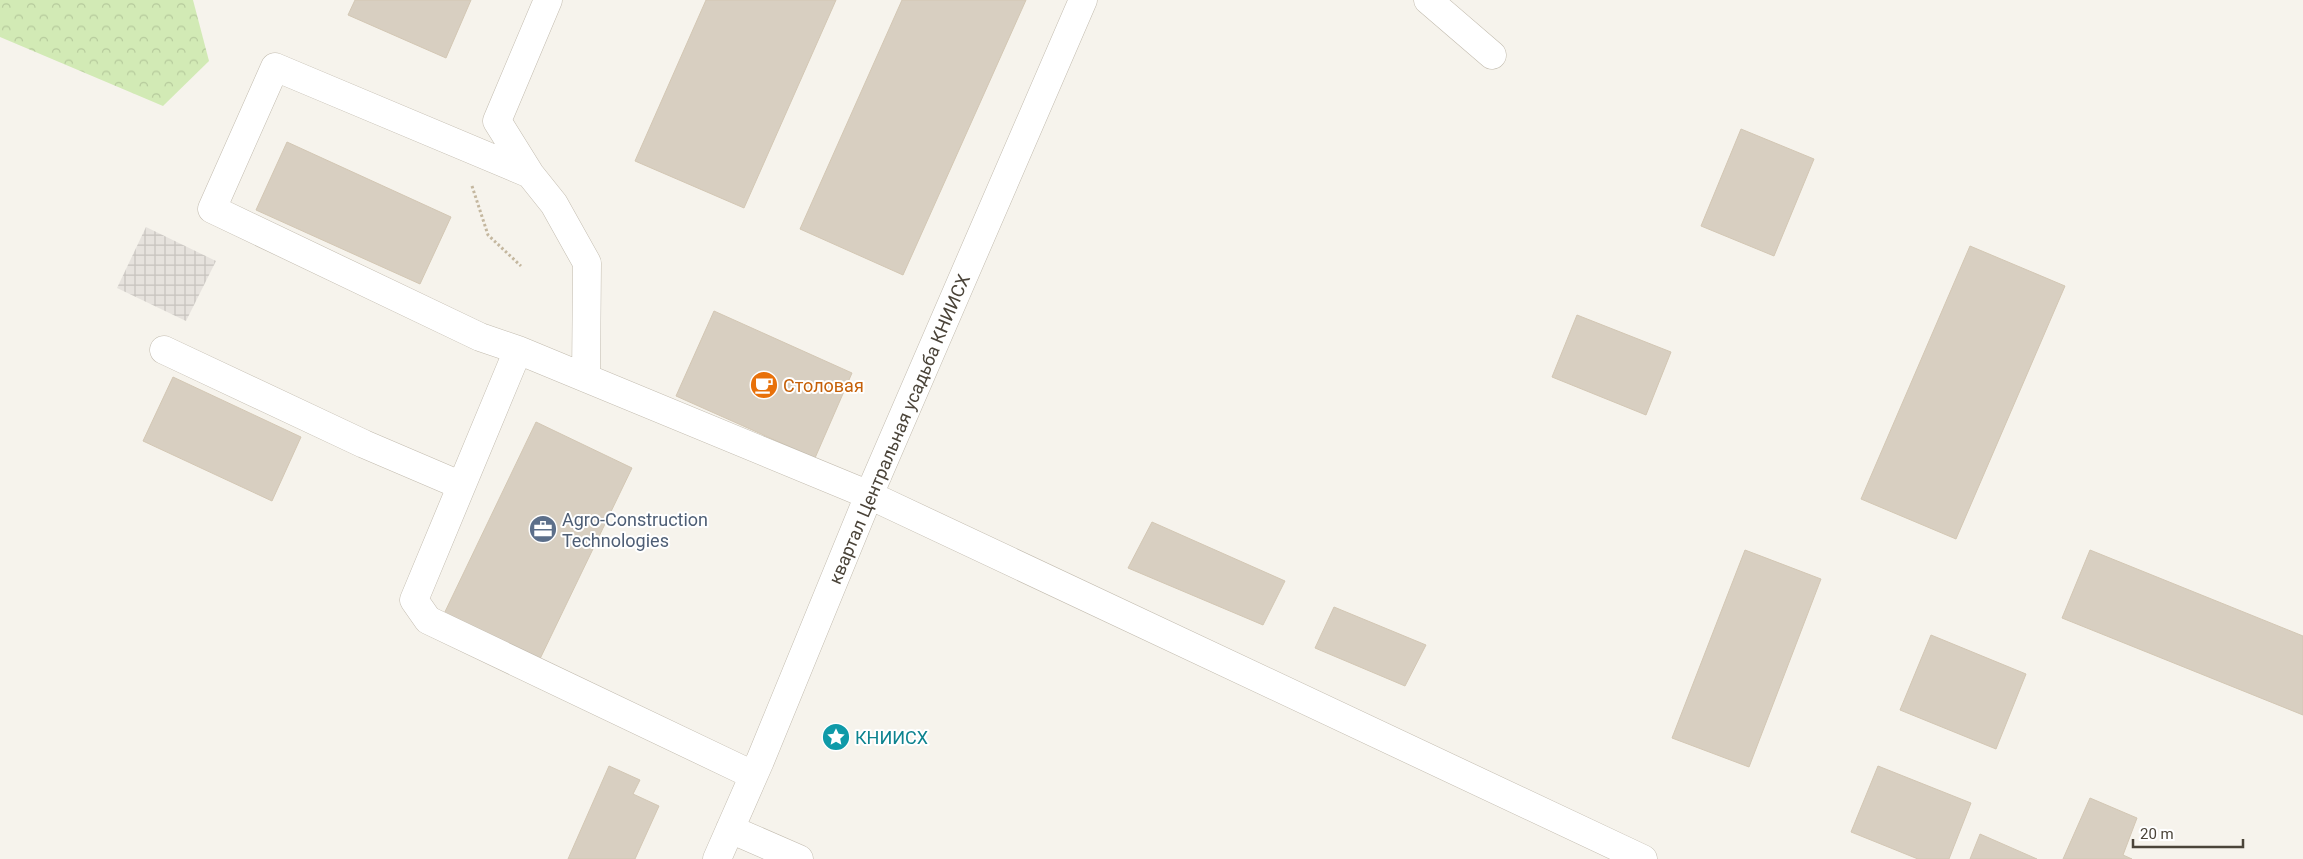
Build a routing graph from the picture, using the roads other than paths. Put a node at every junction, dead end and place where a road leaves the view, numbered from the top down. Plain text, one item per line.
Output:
1 (548, 0) edge
2 (1083, 0) edge
3 (1428, 0) edge
4 (1492, 55) dead end
5 (530, 174) junction
6 (164, 350) dead end
7 (518, 350) junction
8 (586, 378) junction
9 (460, 485) junction
10 (869, 495) junction
11 (753, 775) junction
12 (730, 829) junction
13 (717, 859) edge
14 (799, 859) edge
15 (1643, 859) edge

1 - 5 street
2 - 10 street, квартал Центральная усадьба КНИИСХ
3 - 4 street
5 - 7 street
5 - 8 street
6 - 9 street
7 - 8 street
7 - 9 street
8 - 10 street
9 - 11 street
10 - 11 street, квартал Центральная усадьба КНИИСХ
10 - 15 street
11 - 12 street, квартал Центральная усадьба КНИИСХ
12 - 13 street, квартал Центральная усадьба КНИИСХ
12 - 14 street

